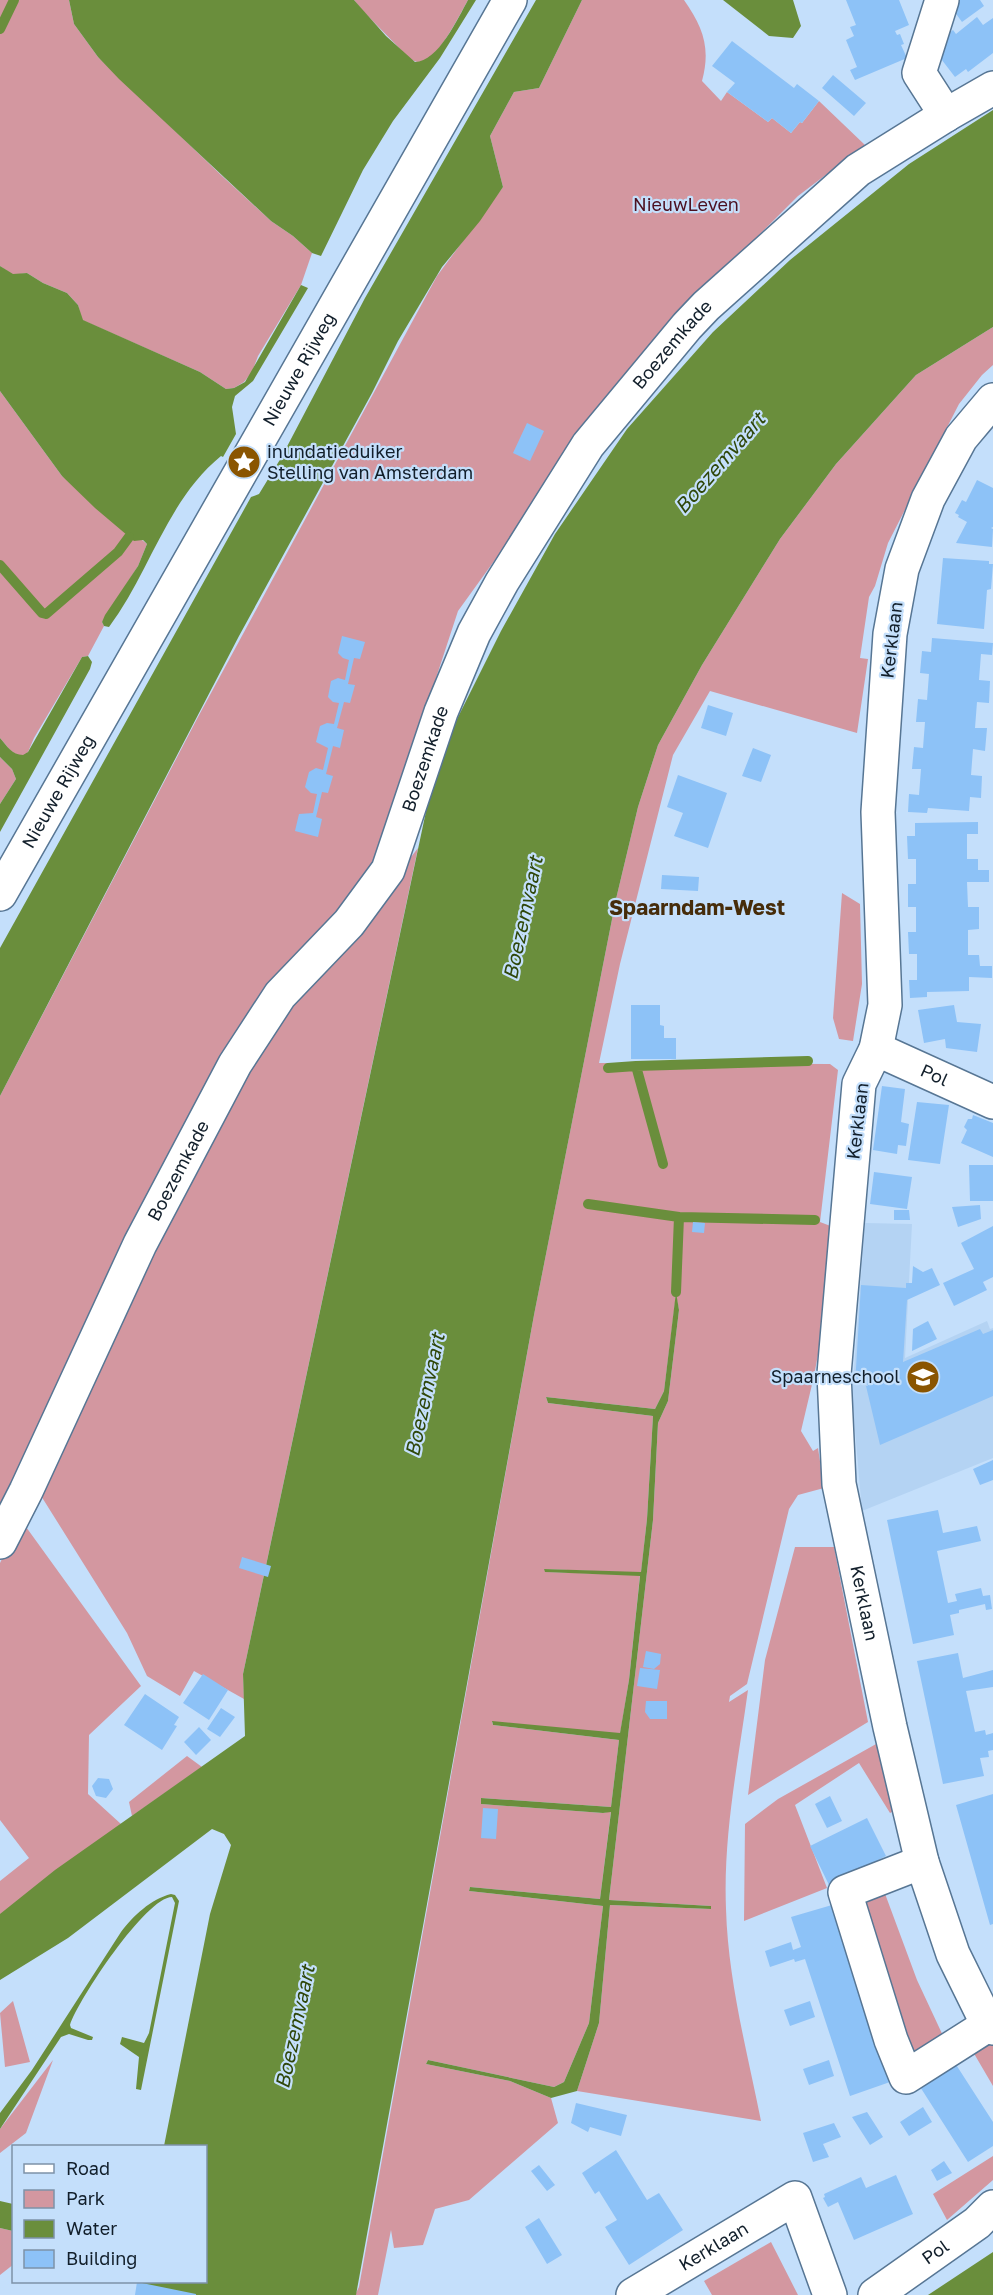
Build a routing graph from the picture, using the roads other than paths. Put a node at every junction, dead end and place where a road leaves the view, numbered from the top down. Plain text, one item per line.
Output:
1 (510, 0) edge
2 (942, 0) edge
3 (993, 88) edge
4 (946, 115) junction
5 (993, 400) edge
6 (0, 894) edge
7 (876, 1049) junction
8 (993, 1102) edge
9 (0, 1542) edge
10 (922, 1862) junction
11 (991, 2026) edge
12 (993, 2207) edge
13 (633, 2295) edge
14 (830, 2295) edge
15 (875, 2295) edge

1 - 6 street, Nieuwe Rijweg
2 - 4 street
3 - 4 street, Boezemkade
4 - 9 street, Boezemkade
5 - 7 street, Kerklaan
7 - 8 street, Pol
7 - 10 street, Kerklaan
10 - 11 street, Kerklaan
10 - 11 street, Kerklaan
12 - 15 street, Pol
13 - 14 street, Kerklaan

